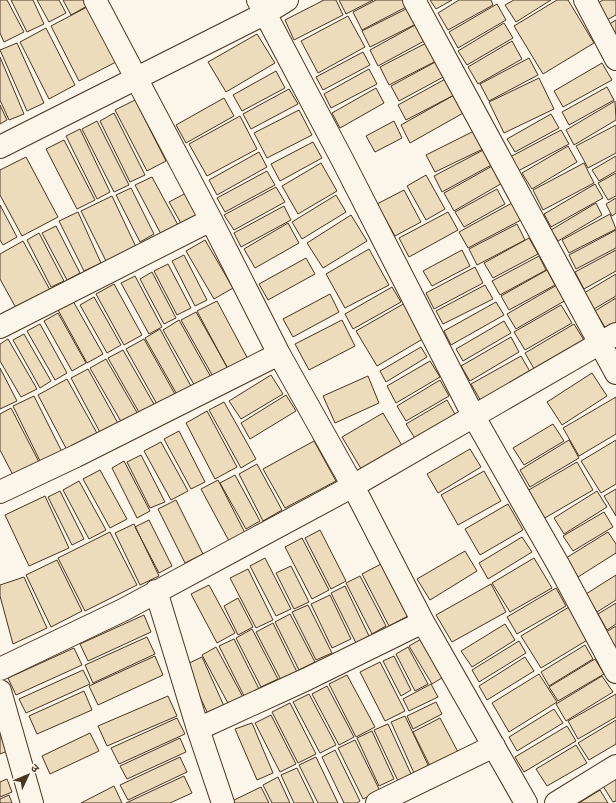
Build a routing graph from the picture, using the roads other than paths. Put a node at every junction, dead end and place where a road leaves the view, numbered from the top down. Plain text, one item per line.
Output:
1 (95, 0) edge
2 (287, 0) edge
3 (414, 0) edge
4 (585, 0) edge
5 (262, 7) edge
6 (616, 59) edge
7 (136, 77) junction
8 (0, 147) edge
9 (211, 220) junction
10 (0, 327) edge
11 (608, 338) edge
12 (279, 354) junction
13 (616, 372) edge
14 (474, 417) junction
15 (353, 486) junction
16 (0, 492) edge
17 (156, 591) junction
18 (423, 622) junction
19 (0, 669) edge
20 (616, 672) edge
21 (0, 691) edge
22 (198, 729) junction
23 (494, 746) junction
24 (616, 766) edge
25 (32, 803) edge
26 (223, 803) edge
27 (377, 803) edge
28 (526, 803) edge
29 (556, 803) edge

1 - 7 street
2 - 5 street
3 - 11 street
4 - 6 street
5 - 7 street
5 - 14 street
7 - 8 street
7 - 9 street
9 - 10 street
9 - 12 street
11 - 13 street
11 - 14 street
12 - 15 street
12 - 16 street
14 - 15 street
14 - 20 street
15 - 17 street
15 - 18 street
17 - 19 street
17 - 22 street
18 - 22 street
18 - 23 street
21 - 25 street
22 - 26 street
23 - 27 street
23 - 28 street
24 - 29 street

